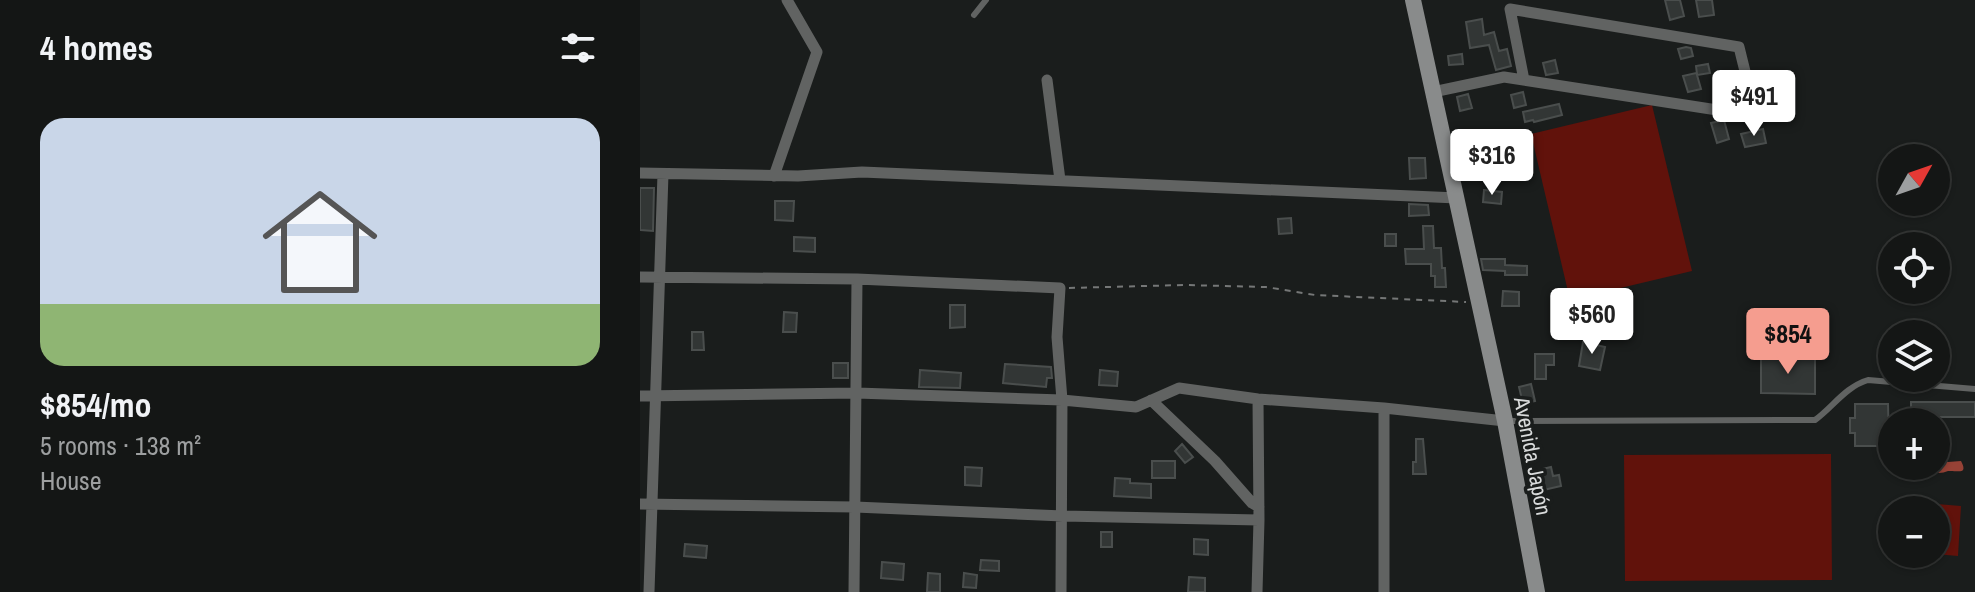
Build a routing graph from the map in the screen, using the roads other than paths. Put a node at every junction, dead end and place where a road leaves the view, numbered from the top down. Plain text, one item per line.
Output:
1 (787, 0) edge
2 (986, 0) edge
3 (1413, 0) edge
4 (974, 15) dead end
5 (1047, 80) dead end
6 (1524, 80) junction
7 (1433, 92) junction
8 (640, 173) edge
9 (663, 174) junction
10 (774, 176) junction
11 (1060, 180) junction
12 (1457, 198) junction
13 (640, 277) edge
14 (659, 277) junction
15 (857, 279) junction
16 (1975, 389) edge
17 (857, 393) junction
18 (640, 396) edge
19 (656, 397) junction
20 (1258, 399) junction
21 (1062, 400) junction
22 (1151, 400) junction
23 (1384, 408) junction
24 (1505, 421) junction
25 (646, 504) edge
26 (855, 507) junction
27 (1259, 507) junction
28 (1063, 516) junction
29 (1259, 520) junction
30 (649, 592) edge
31 (854, 592) edge
32 (1061, 592) edge
33 (1257, 592) edge
34 (1384, 592) edge
35 (1537, 592) edge

1 - 10 street
2 - 4 lane
3 - 7 street, Avenida Japón
5 - 11 street
6 - 6 street
6 - 7 street
7 - 12 street, Avenida Japón
8 - 9 street
9 - 10 street
9 - 14 street
10 - 11 street
11 - 12 street
12 - 24 street, Avenida Japón
13 - 14 street
14 - 15 street
14 - 19 street
15 - 17 street
15 - 21 street
16 - 24 lane
17 - 19 street
17 - 21 street
17 - 26 street
18 - 19 street
19 - 25 street
20 - 22 street
20 - 23 street
20 - 27 street
21 - 22 street
21 - 28 street
22 - 27 street
23 - 24 street
23 - 34 street
24 - 35 street, Avenida Japón
25 - 26 street
25 - 30 street
26 - 28 street
26 - 31 street
27 - 29 street
28 - 29 street
28 - 32 street
29 - 33 street

